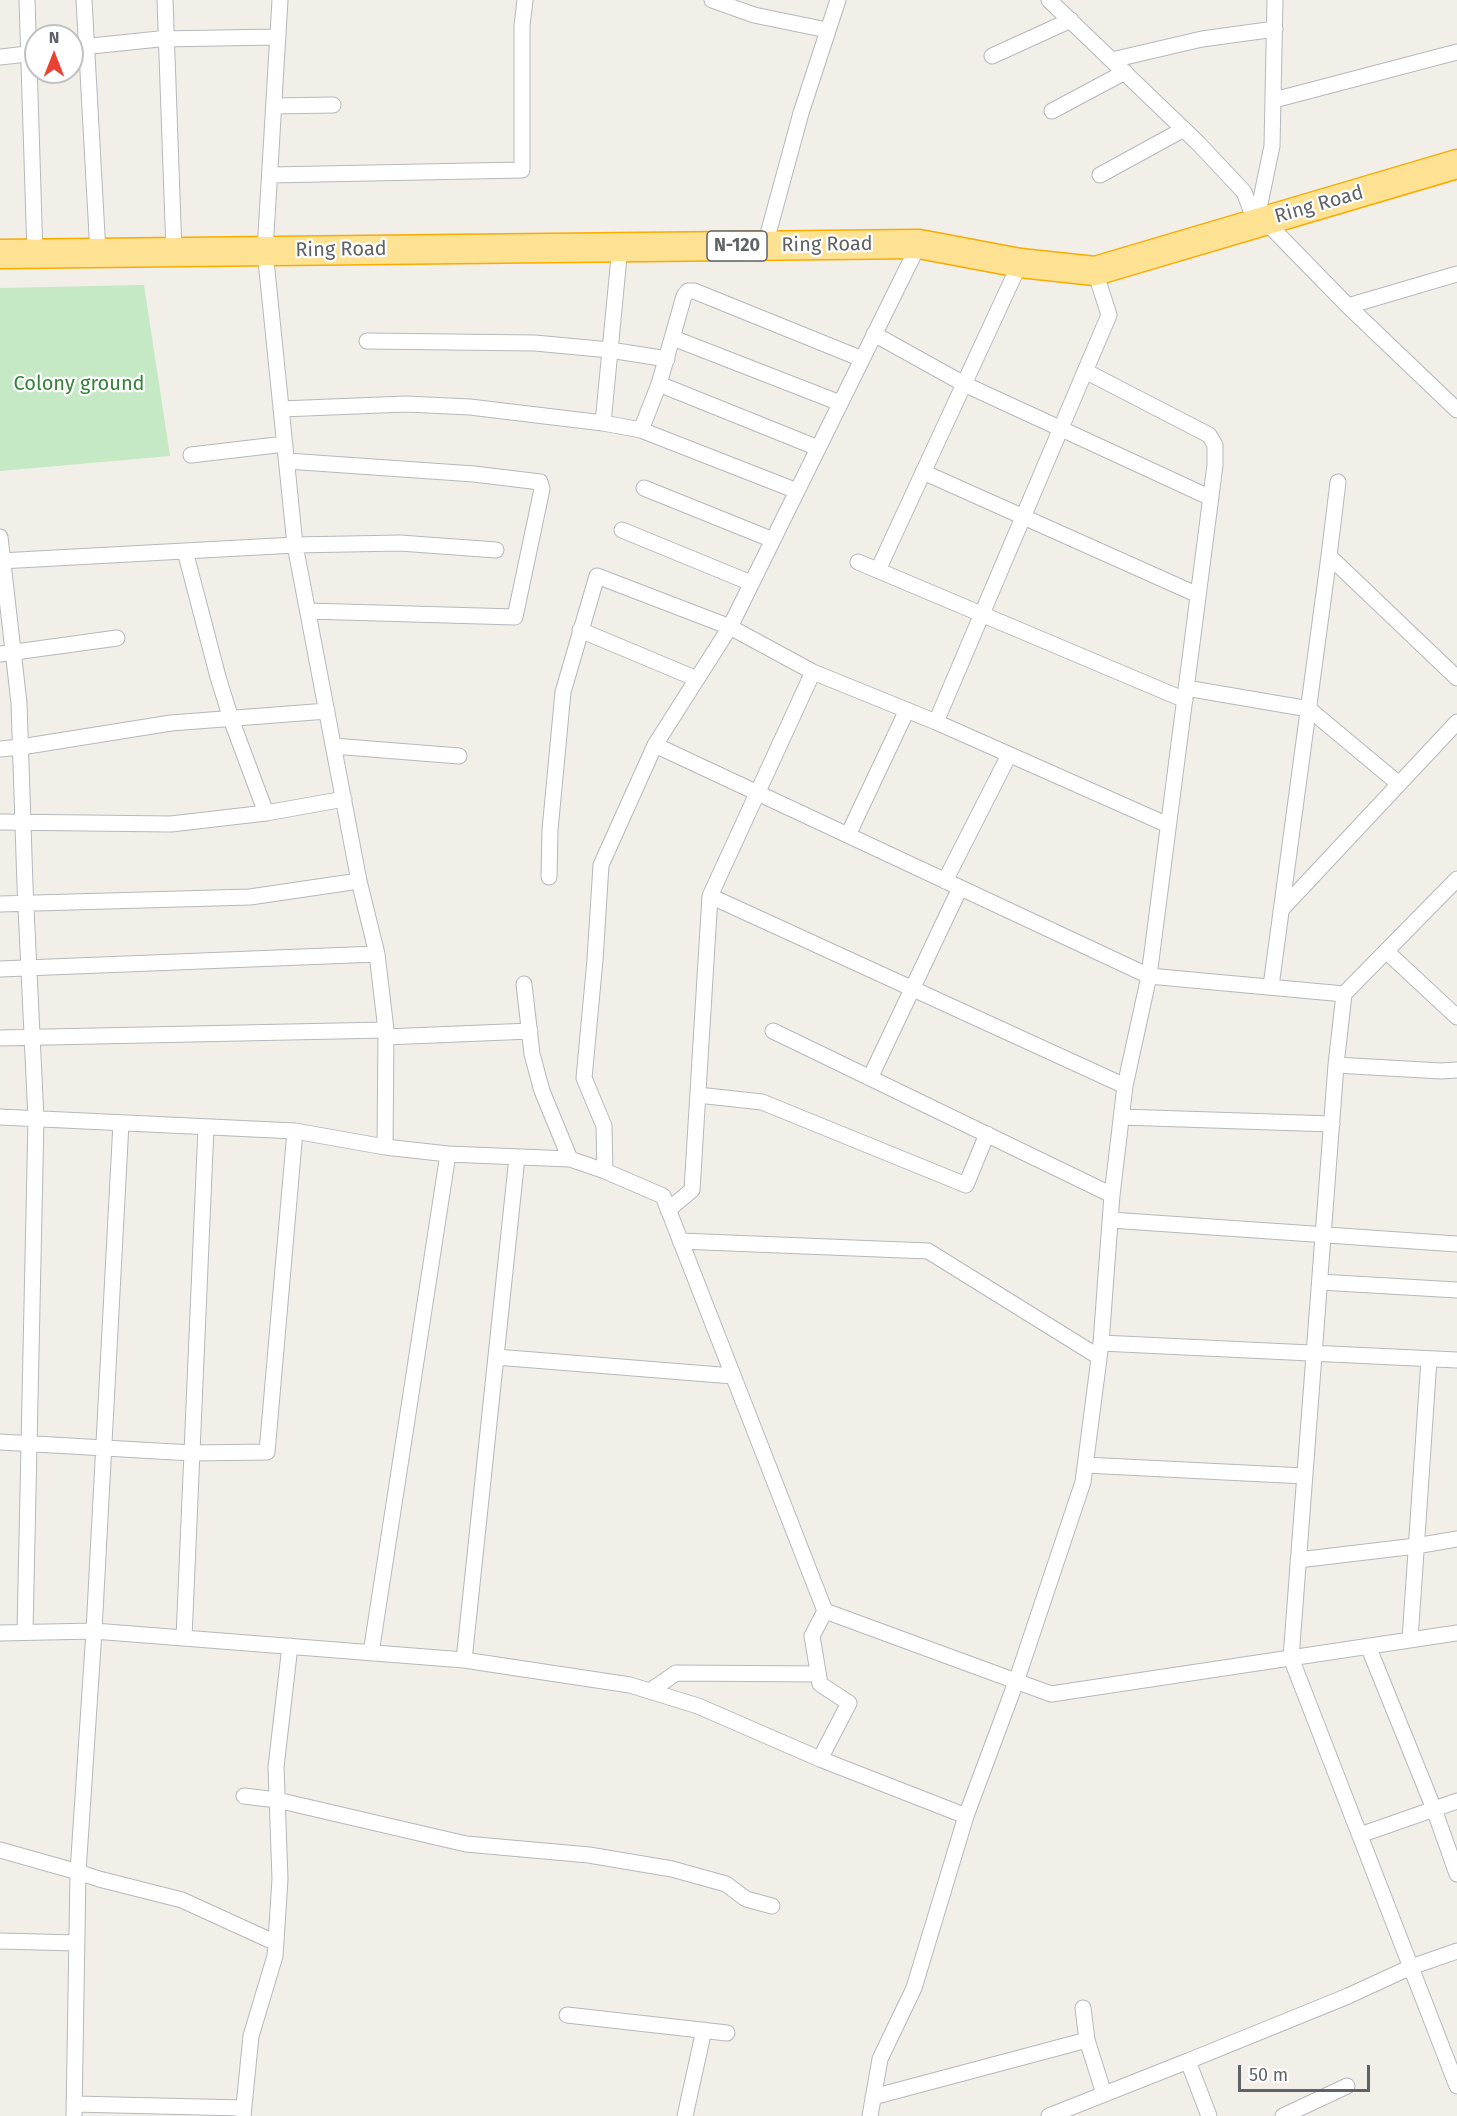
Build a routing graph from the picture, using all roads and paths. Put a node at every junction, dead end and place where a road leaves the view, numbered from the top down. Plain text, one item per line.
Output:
1 (27, 0) edge
2 (84, 0) edge
3 (165, 0) edge
4 (280, 0) edge
5 (525, 0) edge
6 (712, 0) edge
7 (1050, 0) edge
8 (1275, 0) edge
9 (836, 1) edge
10 (1071, 20) junction
11 (29, 24) edge
12 (81, 24) edge
13 (1275, 29) junction
14 (828, 30) junction
15 (278, 37) junction
16 (166, 40) junction
17 (84, 47) edge
18 (1457, 52) edge
19 (24, 55) edge
20 (992, 56) dead end
21 (0, 57) edge
22 (1112, 60) junction
23 (1125, 72) junction
24 (32, 84) edge
25 (82, 84) edge
26 (1274, 100) junction
27 (333, 105) dead end
28 (274, 106) junction
29 (1052, 111) dead end
30 (1184, 129) junction
31 (1457, 164) edge
32 (270, 175) junction
33 (1100, 175) dead end
34 (1261, 222) junction
35 (919, 244) junction
36 (765, 245) junction
37 (620, 247) junction
38 (265, 251) junction
39 (174, 252) junction
40 (98, 253) junction
41 (0, 254) edge
42 (35, 254) junction
43 (1020, 263) junction
44 (1095, 271) junction
45 (1457, 274) edge
46 (1348, 306) junction
47 (874, 334) junction
48 (673, 339) junction
49 (367, 341) dead end
50 (610, 350) junction
51 (667, 359) junction
52 (862, 360) junction
53 (1085, 371) junction
54 (659, 384) junction
55 (964, 384) junction
56 (840, 403) junction
57 (281, 409) junction
58 (1457, 410) edge
59 (603, 423) junction
60 (642, 430) junction
61 (1060, 430) junction
62 (285, 444) junction
63 (818, 448) junction
64 (191, 455) dead end
65 (287, 461) junction
66 (923, 472) junction
67 (1338, 482) dead end
68 (644, 488) dead end
69 (797, 491) junction
70 (1211, 498) junction
71 (1023, 518) junction
72 (622, 530) dead end
73 (0, 537) edge
74 (773, 540) junction
75 (295, 545) junction
76 (496, 550) dead end
77 (184, 551) junction
78 (1329, 556) junction
79 (1, 561) edge
80 (858, 562) dead end
81 (878, 570) junction
82 (751, 584) junction
83 (1198, 595) junction
84 (308, 610) junction
85 (982, 614) junction
86 (730, 627) junction
87 (580, 630) junction
88 (117, 638) dead end
89 (7, 653) edge
90 (813, 672) junction
91 (697, 678) junction
92 (1457, 678) edge
93 (1185, 694) junction
94 (1309, 709) junction
95 (907, 710) junction
96 (327, 711) junction
97 (231, 719) junction
98 (936, 722) junction
99 (1457, 722) edge
100 (655, 745) junction
101 (333, 746) junction
102 (21, 747) junction
103 (0, 749) edge
104 (1009, 755) junction
105 (459, 756) dead end
106 (1399, 784) junction
107 (758, 793) junction
108 (344, 799) junction
109 (266, 813) junction
110 (0, 822) edge
111 (23, 822) junction
112 (1168, 825) junction
113 (848, 835) junction
114 (549, 877) dead end
115 (1457, 879) edge
116 (359, 881) junction
117 (945, 881) junction
118 (960, 888) junction
119 (710, 896) junction
120 (26, 903) junction
121 (0, 904) edge
122 (1282, 909) junction
123 (1386, 951) junction
124 (377, 954) junction
125 (0, 969) edge
126 (29, 969) junction
127 (1149, 976) junction
128 (524, 984) dead end
129 (1271, 986) junction
130 (912, 988) junction
131 (1344, 994) junction
132 (1457, 1017) edge
133 (530, 1031) junction
134 (773, 1031) dead end
135 (386, 1033) junction
136 (0, 1038) edge
137 (32, 1039) junction
138 (1336, 1065) junction
139 (1457, 1070) edge
140 (870, 1078) junction
141 (1125, 1086) junction
142 (698, 1095) junction
143 (0, 1117) edge
144 (1121, 1117) junction
145 (36, 1119) junction
146 (121, 1123) junction
147 (1332, 1124) junction
148 (206, 1127) junction
149 (295, 1131) junction
150 (987, 1134) junction
151 (385, 1147) junction
152 (448, 1154) junction
153 (517, 1157) junction
154 (570, 1159) junction
155 (606, 1171) junction
156 (1112, 1195) junction
157 (668, 1210) junction
158 (1111, 1220) junction
159 (1323, 1236) junction
160 (680, 1241) junction
161 (1457, 1244) edge
162 (1320, 1282) junction
163 (1457, 1290) edge
164 (1100, 1350) junction
165 (1314, 1353) junction
166 (496, 1357) junction
167 (1429, 1359) junction
168 (1457, 1360) edge
169 (733, 1376) junction
170 (0, 1442) edge
171 (29, 1444) junction
172 (104, 1448) junction
173 (192, 1453) junction
174 (1085, 1465) junction
175 (1305, 1476) junction
176 (1457, 1539) edge
177 (1416, 1546) junction
178 (1298, 1560) junction
179 (825, 1611) junction
180 (94, 1631) junction
181 (25, 1632) junction
182 (0, 1633) edge
183 (1457, 1633) edge
184 (184, 1638) junction
185 (1410, 1640) junction
186 (290, 1646) junction
187 (1368, 1646) junction
188 (371, 1653) junction
189 (1291, 1658) junction
190 (464, 1660) junction
191 (818, 1674) junction
192 (1016, 1682) junction
193 (650, 1691) junction
194 (820, 1759) junction
195 (244, 1796) dead end
196 (277, 1800) junction
197 (1457, 1801) edge
198 (1434, 1809) junction
199 (966, 1816) junction
200 (1360, 1835) junction
201 (0, 1850) edge
202 (78, 1872) junction
203 (1457, 1874) edge
204 (772, 1906) dead end
205 (0, 1941) edge
206 (77, 1943) junction
207 (276, 1943) junction
208 (1457, 1951) edge
209 (1411, 1968) junction
210 (1083, 2008) dead end
211 (567, 2015) dead end
212 (704, 2030) junction
213 (728, 2033) dead end
214 (1087, 2040) junction
215 (1188, 2061) junction
216 (1347, 2086) dead end
217 (1457, 2086) edge
218 (1104, 2094) junction
219 (873, 2097) junction
220 (74, 2110) edge
221 (243, 2112) edge
222 (685, 2116) edge
223 (870, 2116) edge
224 (1049, 2116) edge
225 (1209, 2116) edge
226 (1283, 2116) edge

1 - 11 street
2 - 12 street
3 - 16 street
4 - 15 street
5 - 32 street
6 - 14 street
7 - 10 street
8 - 13 street
9 - 14 street
10 - 20 street
10 - 22 street
13 - 22 street
13 - 26 street
14 - 36 street
15 - 16 street
15 - 28 street
16 - 17 street
16 - 39 street
18 - 26 street
19 - 21 street
22 - 23 street
23 - 29 street
23 - 30 street
24 - 42 street
25 - 40 street
26 - 34 street
27 - 28 street
28 - 32 street
30 - 33 street
30 - 34 street
31 - 34 highway, Ring Road / N-120
32 - 38 street
34 - 44 highway, Ring Road / N-120
34 - 46 street
35 - 36 highway, Ring Road / N-120
35 - 43 highway, Ring Road / N-120
35 - 47 street
36 - 37 highway, Ring Road / N-120
37 - 38 highway, Ring Road / N-120
37 - 50 street
38 - 39 highway, Ring Road / N-120
38 - 57 street
39 - 40 highway, Ring Road / N-120
40 - 42 highway, Ring Road / N-120
41 - 42 highway, Ring Road / N-120
43 - 44 highway, Ring Road / N-120
43 - 55 street
44 - 53 street
45 - 46 street
46 - 58 street
47 - 52 street
47 - 55 street
48 - 51 street
48 - 52 street
48 - 56 street
49 - 50 street
50 - 51 street
50 - 59 street
51 - 54 street
52 - 56 street
53 - 61 street
53 - 70 street
54 - 60 street
54 - 63 street
55 - 61 street
55 - 66 street
56 - 63 street
57 - 59 street
57 - 62 street
59 - 60 street
60 - 69 street
61 - 70 street
61 - 71 street
62 - 64 street
62 - 65 street
63 - 69 street
65 - 75 street
65 - 84 street
66 - 71 street
66 - 81 street
67 - 78 street
68 - 74 street
69 - 74 street
70 - 83 street
71 - 83 street
71 - 85 street
72 - 82 street
73 - 79 street
74 - 82 street
75 - 76 street
75 - 77 street
75 - 84 street
77 - 79 street
77 - 97 street
78 - 92 street
78 - 94 street
79 - 89 street
80 - 81 street
81 - 85 street
82 - 86 street
83 - 93 street
84 - 96 street
85 - 93 street
85 - 98 street
86 - 87 street
86 - 90 street
86 - 91 street
87 - 91 street
87 - 114 street
88 - 89 street
89 - 102 street
90 - 95 street
90 - 107 street
91 - 100 street
93 - 94 street
93 - 112 street
94 - 106 street
94 - 122 street
95 - 98 street
95 - 113 street
96 - 97 street
96 - 101 street
97 - 102 street
97 - 109 street
98 - 104 street
99 - 106 street
100 - 107 street
100 - 155 street
101 - 105 street
101 - 108 street
102 - 103 street
102 - 111 street
104 - 112 street
104 - 117 street
106 - 122 street
107 - 113 street
107 - 119 street
108 - 109 street
108 - 116 street
109 - 111 street
110 - 111 street
111 - 120 street
112 - 127 street
113 - 117 street
115 - 123 street
116 - 120 street
116 - 124 street
117 - 118 street
118 - 127 street
118 - 130 street
119 - 130 street
119 - 142 street
120 - 121 street
120 - 126 street
122 - 129 street
123 - 131 street
123 - 132 street
124 - 126 street
124 - 135 street
125 - 126 street
126 - 137 street
127 - 129 street
127 - 141 street
128 - 133 street
129 - 131 street
130 - 140 street
130 - 141 street
131 - 138 street
133 - 135 street
133 - 154 street
134 - 140 street
135 - 137 street
135 - 151 street
136 - 137 street
137 - 145 street
138 - 139 street
138 - 147 street
140 - 150 street
141 - 144 street
142 - 150 street
142 - 157 street
143 - 145 street
144 - 147 street
144 - 156 street
145 - 146 street
145 - 171 street
146 - 148 street
146 - 172 street
147 - 159 street
148 - 149 street
148 - 173 street
149 - 151 street
149 - 173 street
150 - 156 street
151 - 152 street
152 - 153 street
152 - 188 street
153 - 154 street
153 - 166 street
154 - 155 street
155 - 157 street
156 - 158 street
157 - 160 street
158 - 159 street
158 - 164 street
159 - 161 street
159 - 162 street
160 - 164 street
160 - 169 street
162 - 163 street
162 - 165 street
164 - 165 street
164 - 174 street
165 - 167 street
165 - 175 street
166 - 169 street
166 - 190 street
167 - 168 street
167 - 177 street
169 - 179 street
170 - 171 street
171 - 172 street
171 - 181 street
172 - 173 street
172 - 180 street
173 - 184 street
174 - 175 street
174 - 192 street
175 - 178 street
176 - 177 street
177 - 178 street
177 - 185 street
178 - 189 street
179 - 191 street
179 - 192 street
180 - 181 street
180 - 184 street
180 - 202 street
181 - 182 street
183 - 185 street
184 - 186 street
185 - 187 street
186 - 188 street
186 - 196 street
187 - 189 street
187 - 198 street
188 - 190 street
189 - 192 street
189 - 200 street
190 - 193 street
191 - 193 street
191 - 194 street
192 - 199 street
193 - 194 street
194 - 199 street
195 - 196 street
196 - 204 street
196 - 207 street
197 - 198 street
198 - 200 street
198 - 203 street
199 - 219 street
200 - 209 street
201 - 202 street
202 - 206 street
202 - 207 street
205 - 206 street
206 - 220 street
207 - 221 street
208 - 209 street
209 - 215 street
209 - 217 street
210 - 214 street
211 - 212 street
212 - 213 street
212 - 222 street
214 - 218 street
214 - 219 street
215 - 218 street
215 - 225 street
216 - 226 street
218 - 224 street
219 - 223 street
220 - 221 street

